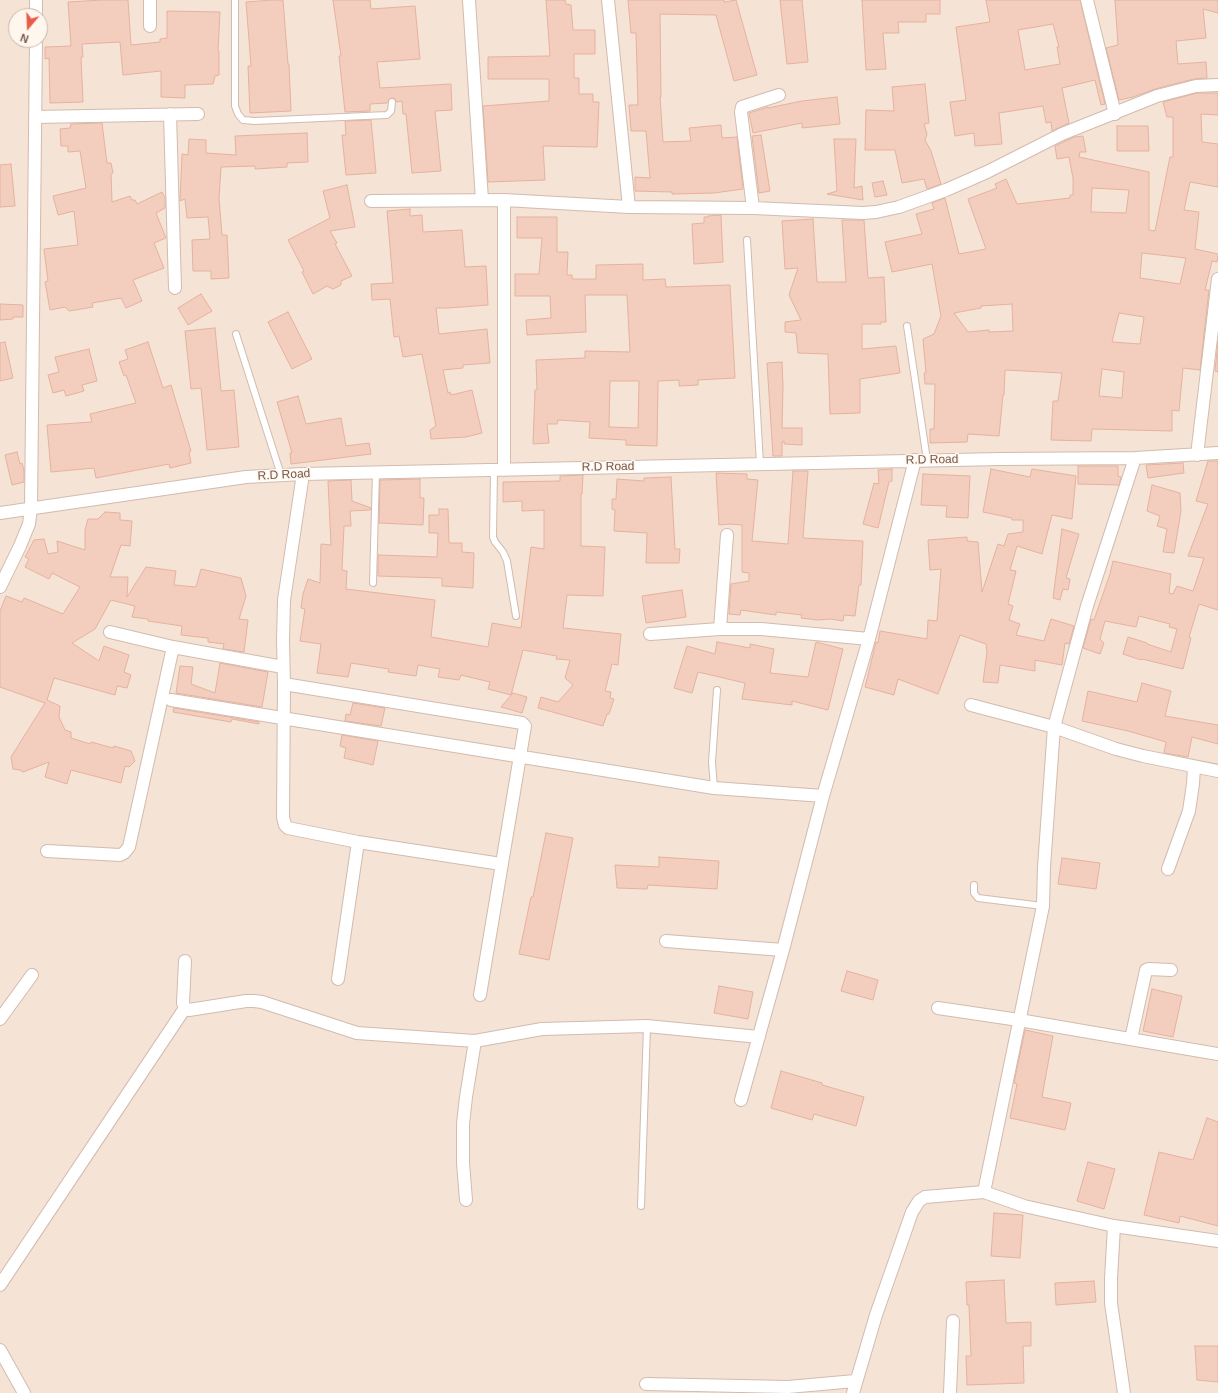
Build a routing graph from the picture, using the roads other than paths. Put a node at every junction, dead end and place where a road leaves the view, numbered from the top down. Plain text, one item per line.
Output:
1 (150, 0) edge
2 (235, 0) edge
3 (469, 0) edge
4 (608, 0) edge
5 (1087, 0) edge
6 (150, 26) dead end
7 (36, 48) edge
8 (1218, 84) edge
9 (779, 95) dead end
10 (392, 102) dead end
11 (170, 114) junction
12 (198, 114) dead end
13 (1115, 114) junction
14 (35, 117) junction
15 (482, 200) junction
16 (504, 200) junction
17 (372, 201) dead end
18 (630, 207) junction
19 (753, 208) junction
20 (747, 240) dead end
21 (1218, 279) edge
22 (175, 288) dead end
23 (908, 326) dead end
24 (236, 334) dead end
25 (1218, 453) edge
26 (1197, 455) junction
27 (1134, 458) junction
28 (921, 460) junction
29 (760, 464) junction
30 (499, 470) junction
31 (376, 472) junction
32 (303, 474) junction
33 (281, 475) junction
34 (31, 508) junction
35 (0, 512) edge
36 (727, 535) dead end
37 (373, 583) dead end
38 (0, 588) edge
39 (516, 616) dead end
40 (720, 629) junction
41 (110, 632) dead end
42 (650, 634) dead end
43 (869, 639) junction
44 (174, 647) junction
45 (284, 667) junction
46 (284, 684) junction
47 (717, 690) dead end
48 (171, 700) dead end
49 (971, 705) dead end
50 (1054, 727) junction
51 (1194, 767) junction
52 (1218, 772) edge
53 (714, 788) junction
54 (823, 796) junction
55 (358, 842) junction
56 (47, 851) dead end
57 (501, 864) junction
58 (1168, 869) dead end
59 (974, 885) dead end
60 (1043, 906) junction
61 (666, 941) dead end
62 (783, 950) junction
63 (185, 962) dead end
64 (1171, 970) dead end
65 (32, 975) dead end
66 (338, 979) dead end
67 (480, 995) dead end
68 (185, 1008) junction
69 (938, 1008) dead end
70 (0, 1019) edge
71 (1019, 1020) junction
72 (647, 1026) junction
73 (759, 1037) junction
74 (1131, 1039) junction
75 (475, 1041) junction
76 (1218, 1054) edge
77 (741, 1100) dead end
78 (984, 1192) junction
79 (466, 1200) dead end
80 (641, 1206) dead end
81 (1114, 1226) junction
82 (1218, 1241) edge
83 (0, 1285) edge
84 (953, 1321) dead end
85 (0, 1350) edge
86 (646, 1384) dead end
87 (854, 1387) edge
88 (24, 1393) edge
89 (950, 1393) edge
90 (1124, 1393) edge

1 - 6 street
2 - 10 lane
3 - 15 street
4 - 18 street
5 - 13 street
7 - 14 street
8 - 13 street
9 - 19 street
11 - 12 street
11 - 14 street
11 - 22 street
13 - 19 street
14 - 34 street
15 - 16 street
15 - 17 street
16 - 18 street
16 - 30 street
18 - 19 street
20 - 29 lane
21 - 26 street
23 - 28 lane
24 - 33 lane
25 - 26 street, R.D Road
26 - 27 street, R.D Road
27 - 28 street, R.D Road
27 - 50 street
28 - 29 street, R.D Road
28 - 43 street
29 - 30 street, R.D Road
30 - 31 street, R.D Road
30 - 39 lane
31 - 32 street, R.D Road
31 - 37 lane
32 - 33 street, R.D Road
32 - 45 street
33 - 34 street, R.D Road
34 - 35 street, R.D Road
34 - 38 street
36 - 40 street
40 - 42 street
40 - 43 street
41 - 44 street
43 - 54 street
44 - 45 street
44 - 56 street
45 - 46 street
46 - 55 street
46 - 57 street
47 - 53 lane
48 - 53 street
49 - 50 street
50 - 51 street
50 - 60 street
51 - 52 street
51 - 58 street
53 - 54 street
54 - 62 street
55 - 57 street
55 - 66 street
57 - 67 street
59 - 60 lane
60 - 71 street
61 - 62 street
62 - 73 street
63 - 68 street
64 - 74 street
65 - 70 street
68 - 75 street
68 - 83 street
69 - 71 street
71 - 74 street
71 - 78 street
72 - 73 street
72 - 75 street
72 - 80 lane
73 - 77 street
74 - 76 street
75 - 79 street
78 - 81 street
78 - 87 street
81 - 82 street
81 - 90 street
84 - 89 street
85 - 88 street
86 - 87 street

